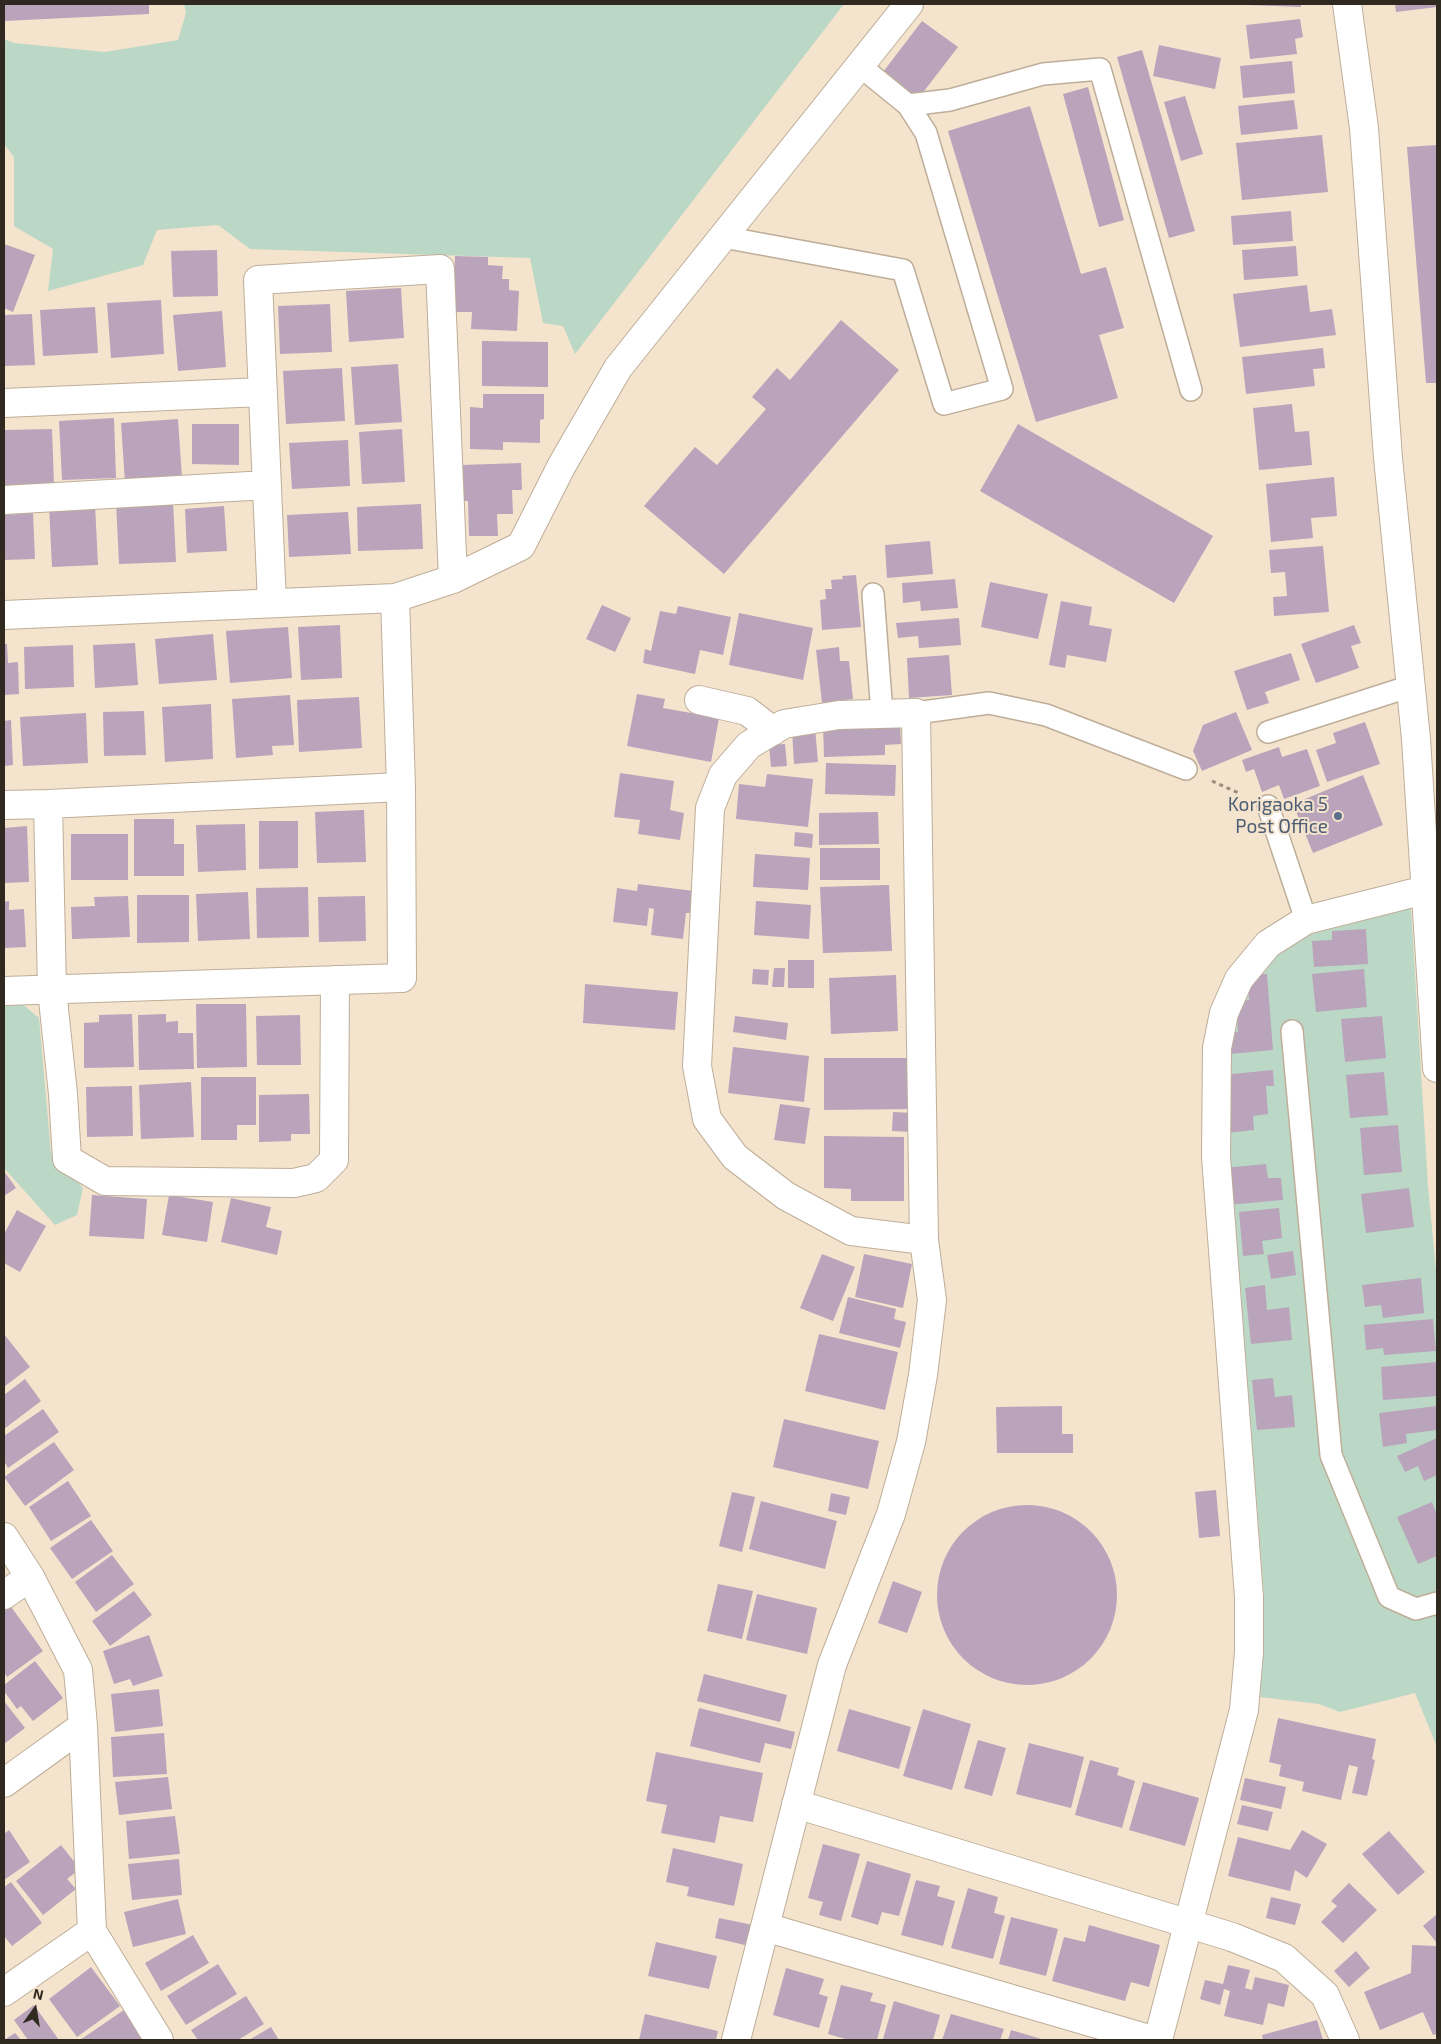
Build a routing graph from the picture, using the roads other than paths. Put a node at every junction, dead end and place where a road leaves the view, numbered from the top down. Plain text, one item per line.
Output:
1 (909, 4) edge
2 (1347, 4) edge
3 (860, 66) junction
4 (908, 104) junction
5 (723, 237) junction
6 (1191, 390) dead end
7 (263, 392) junction
8 (4, 403) edge
9 (267, 485) junction
10 (4, 500) edge
11 (453, 579) junction
12 (873, 594) dead end
13 (396, 598) junction
14 (272, 603) junction
15 (4, 615) edge
16 (1411, 686) junction
17 (699, 700) dead end
18 (916, 713) junction
19 (882, 714) junction
20 (773, 731) junction
21 (1268, 732) dead end
22 (1186, 769) road end
23 (400, 787) junction
24 (48, 804) junction
25 (4, 806) edge
26 (1268, 806) road end
27 (1425, 890) junction
28 (1306, 920) junction
29 (335, 980) junction
30 (52, 990) junction
31 (4, 991) edge
32 (1292, 1031) dead end
33 (1437, 1068) edge
34 (924, 1240) junction
35 (4, 1537) edge
36 (30, 1577) junction
37 (4, 1595) edge
38 (1437, 1603) edge
39 (83, 1726) junction
40 (4, 1783) edge
41 (796, 1804) junction
42 (1189, 1924) junction
43 (765, 1927) junction
44 (92, 1930) junction
45 (4, 1992) edge
46 (159, 2040) edge
47 (736, 2040) edge
48 (1152, 2040) edge
49 (1158, 2040) edge
50 (1345, 2040) edge

1 - 3 street
2 - 16 street
3 - 4 lane
3 - 5 street
4 - 5 lane
4 - 6 lane
5 - 11 street
7 - 8 street
7 - 9 street
7 - 11 street
9 - 10 street
9 - 14 street
11 - 13 street
12 - 19 lane
13 - 14 street
13 - 23 street
14 - 15 street
16 - 21 lane
16 - 27 street
17 - 20 street
18 - 19 street
18 - 22 lane
18 - 34 street
19 - 20 street
20 - 34 street
23 - 24 street
23 - 29 street
24 - 25 street
24 - 30 street
26 - 28 lane
27 - 28 street
27 - 33 street
28 - 42 street
29 - 30 street
29 - 30 street
30 - 31 street
32 - 38 lane
34 - 41 street
35 - 36 street
36 - 37 street
36 - 39 street
39 - 40 street
39 - 44 street
41 - 42 street
41 - 43 street
42 - 49 street
42 - 50 street
43 - 47 street
43 - 48 street
44 - 45 street
44 - 46 street

